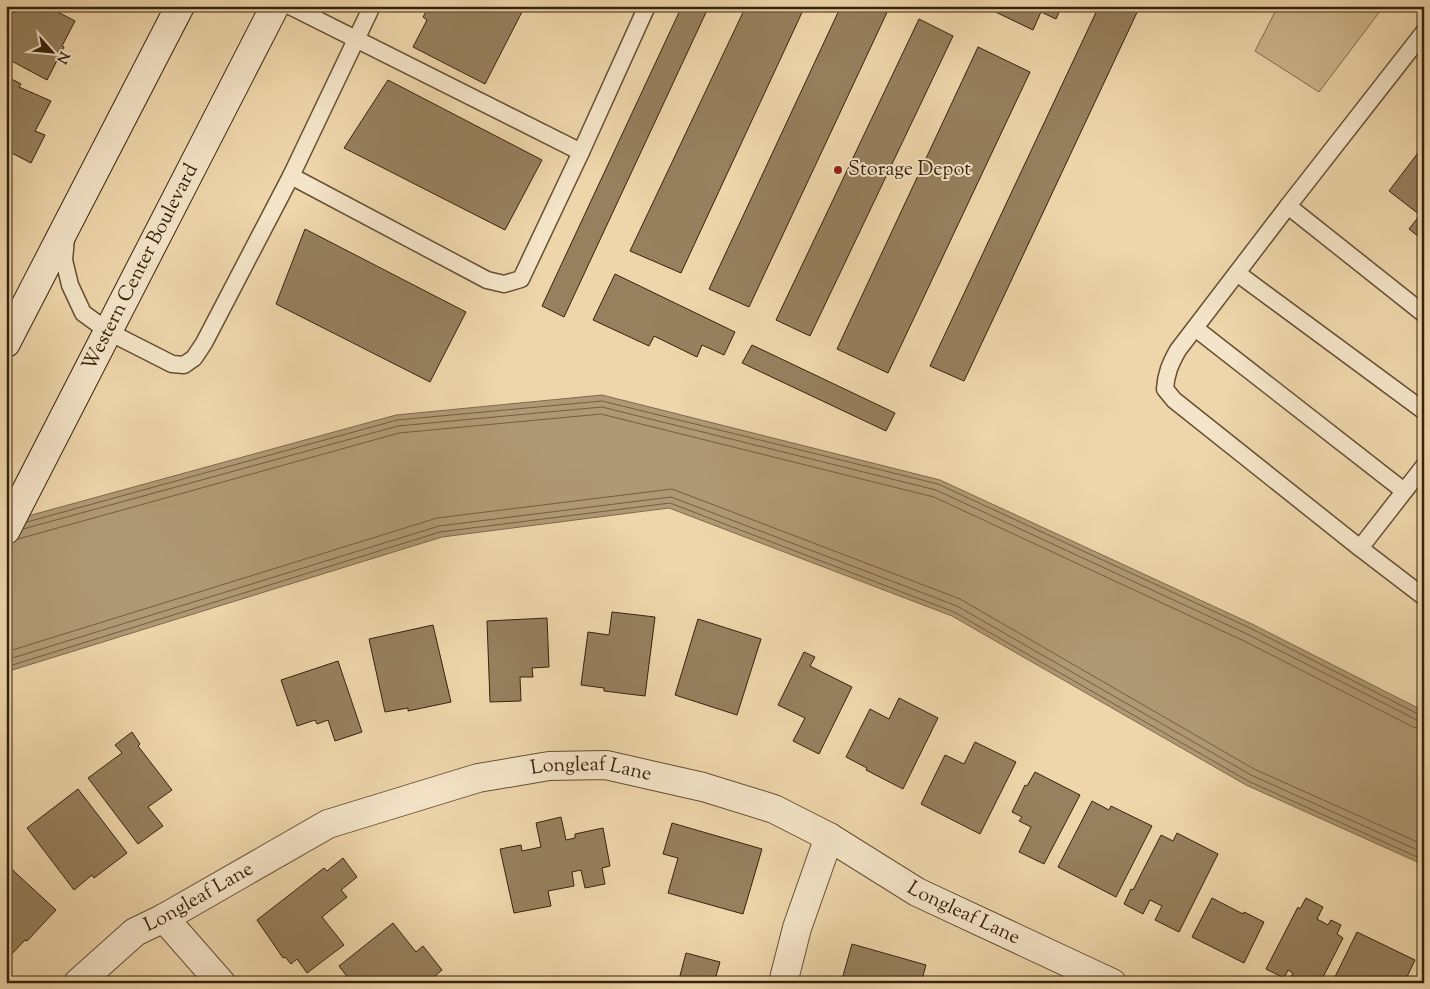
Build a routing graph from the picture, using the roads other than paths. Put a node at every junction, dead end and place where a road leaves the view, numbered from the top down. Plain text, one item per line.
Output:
1 (180, 6) edge
2 (276, 6) edge
3 (290, 6) edge
4 (372, 6) edge
5 (647, 6) edge
6 (1424, 32) edge
7 (356, 39) junction
8 (581, 152) junction
9 (291, 176) junction
10 (1288, 206) junction
11 (67, 226) junction
12 (1237, 273) junction
13 (1424, 314) edge
14 (1195, 328) junction
15 (109, 332) junction
16 (6, 343) edge
17 (1424, 411) edge
18 (1424, 466) edge
19 (1404, 491) junction
20 (6, 530) edge
21 (1360, 548) junction
22 (1424, 597) edge
23 (829, 837) junction
24 (164, 918) junction
25 (78, 983) edge
26 (221, 983) edge
27 (783, 983) edge
28 (1112, 983) edge

1 - 11 street
2 - 15 street, Western Center Boulevard
3 - 7 lane
4 - 7 lane
5 - 8 lane
6 - 10 lane
7 - 8 lane
7 - 9 lane
8 - 9 lane
9 - 15 lane
10 - 12 lane
10 - 13 lane
11 - 15 lane
11 - 16 street
12 - 14 lane
12 - 17 lane
14 - 19 lane
14 - 21 lane
15 - 20 street, Western Center Boulevard
18 - 19 lane
19 - 21 lane
21 - 22 lane
23 - 24 street, Longleaf Lane
23 - 27 street
23 - 28 street, Longleaf Lane
24 - 25 street, Longleaf Lane
24 - 26 street

